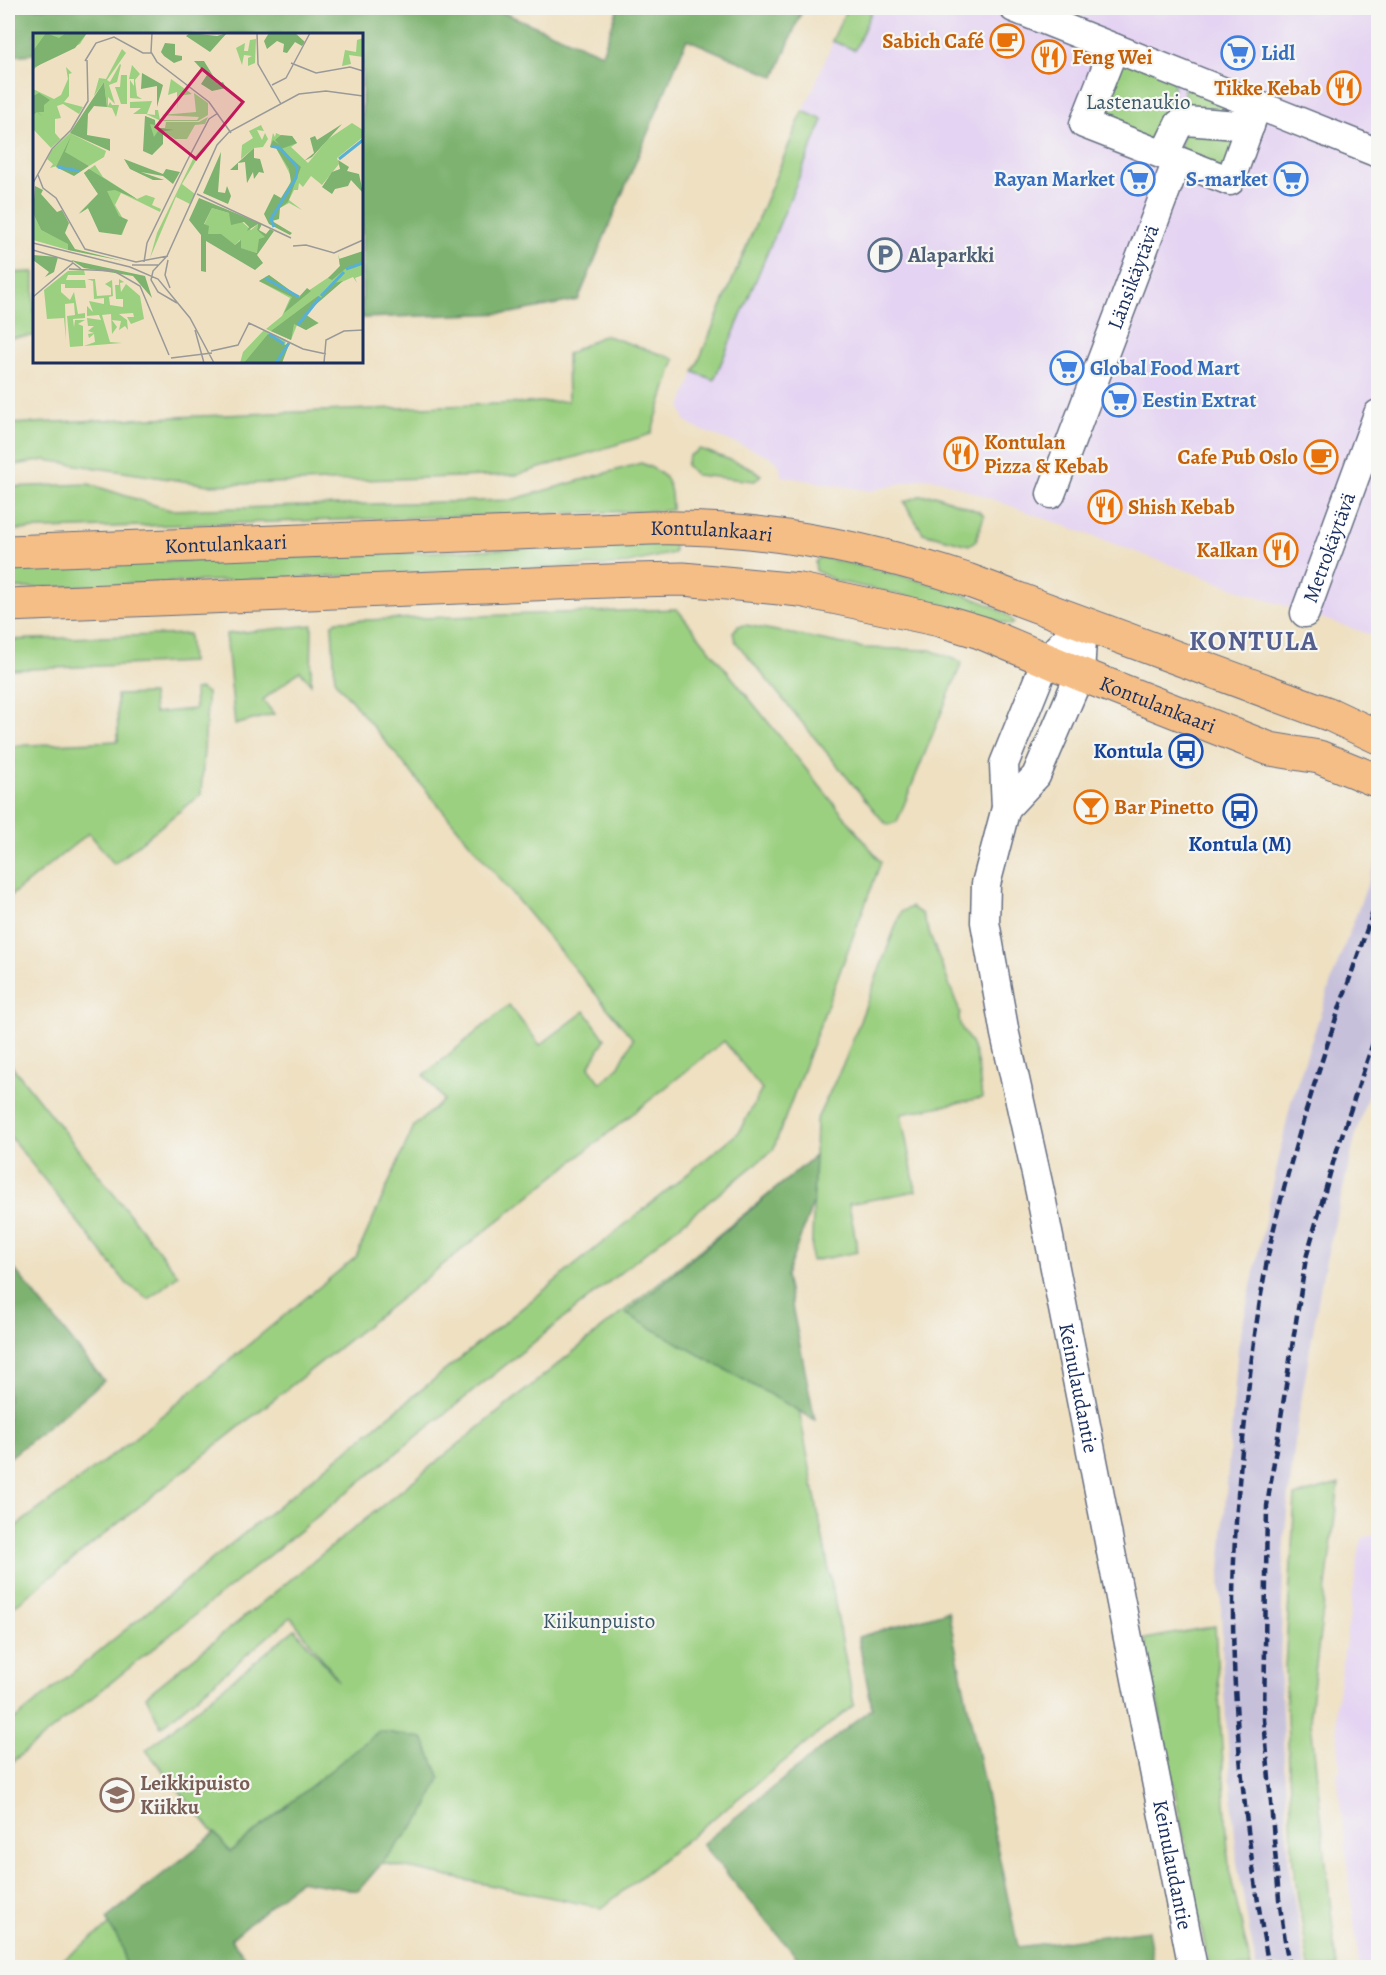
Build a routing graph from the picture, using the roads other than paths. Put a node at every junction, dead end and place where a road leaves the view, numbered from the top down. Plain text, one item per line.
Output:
1 (1014, 8) edge
2 (1114, 48) junction
3 (1181, 74) junction
4 (1253, 115) junction
5 (1172, 150) junction
6 (1378, 154) edge
7 (1378, 414) edge
8 (1051, 494) dead end
9 (8, 552) edge
10 (8, 605) edge
11 (1305, 613) dead end
12 (1083, 621) junction
13 (1046, 660) junction
14 (1080, 674) junction
15 (1368, 732) edge
16 (1378, 781) edge
17 (1006, 808) junction
18 (1193, 1968) edge

1 - 2 street
2 - 3 street
2 - 5 street
3 - 4 street
3 - 5 street, Länsikäytävä
4 - 5 street
4 - 5 street
4 - 6 street
5 - 8 street, Länsikäytävä
7 - 11 street, Metrokäytävä
9 - 12 main road, Kontulankaari
10 - 13 main road, Kontulankaari
12 - 13 street, Keinulaudantie
12 - 14 street, Keinulaudantie
12 - 15 main road, Kontulankaari
13 - 14 main road, Kontulankaari
13 - 17 street, Keinulaudantie
14 - 16 main road, Kontulankaari
14 - 17 street, Keinulaudantie
17 - 18 street, Keinulaudantie

